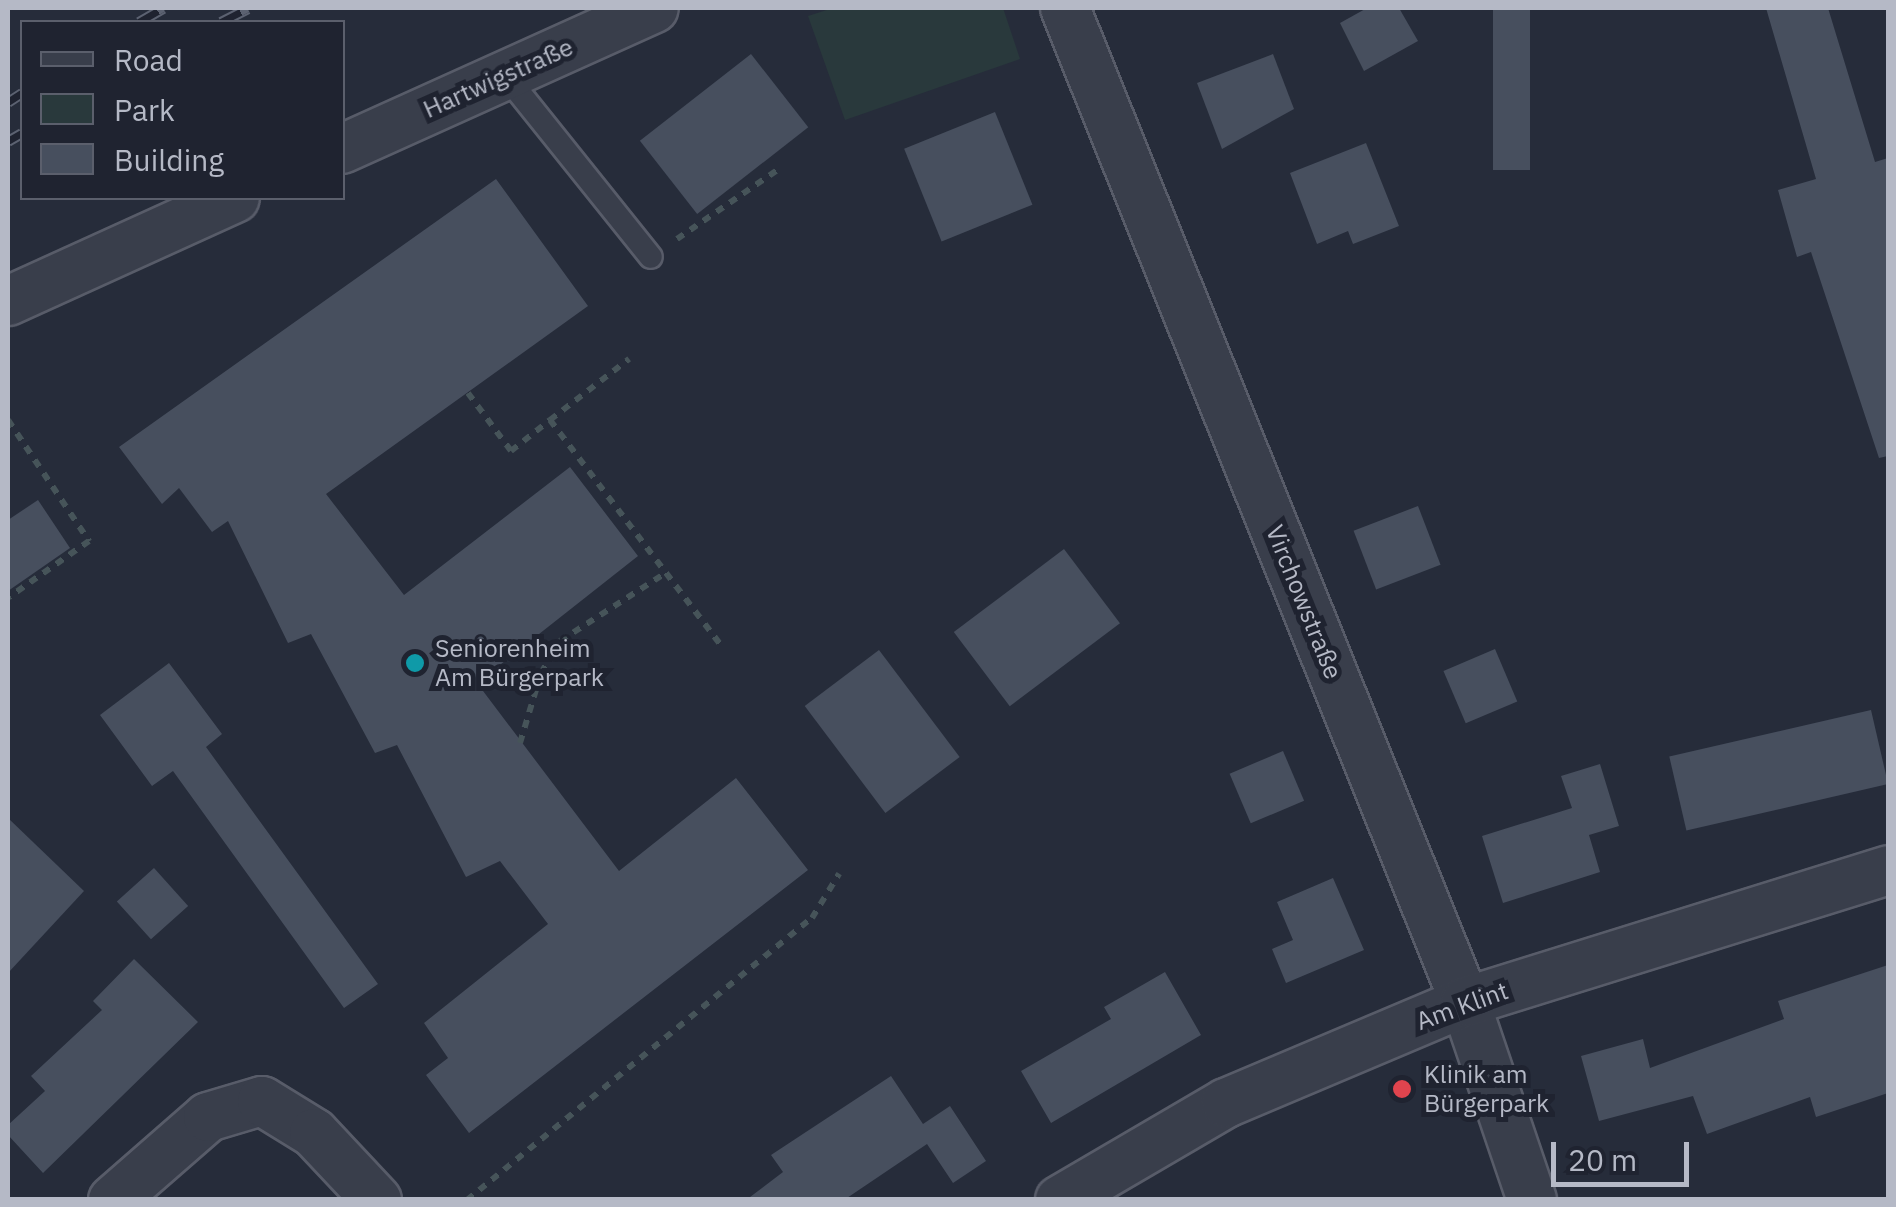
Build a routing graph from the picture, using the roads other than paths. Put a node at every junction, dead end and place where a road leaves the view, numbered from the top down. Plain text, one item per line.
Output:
1 (654, 8) edge
2 (1064, 8) edge
3 (505, 75) junction
4 (345, 148) edge
5 (231, 200) edge
6 (651, 257) road end
7 (8, 301) edge
8 (1888, 870) edge
9 (1464, 1002) junction
10 (113, 1200) edge
11 (377, 1200) edge
12 (1060, 1200) edge
13 (1532, 1200) edge

1 - 3 street, Hartwigstraße
2 - 9 street, Virchowstraße
3 - 4 street, Hartwigstraße
3 - 6 lane
5 - 7 street
8 - 9 street, Am Klint
9 - 12 street, Am Klint
9 - 13 street, Virchowstraße
10 - 11 street

